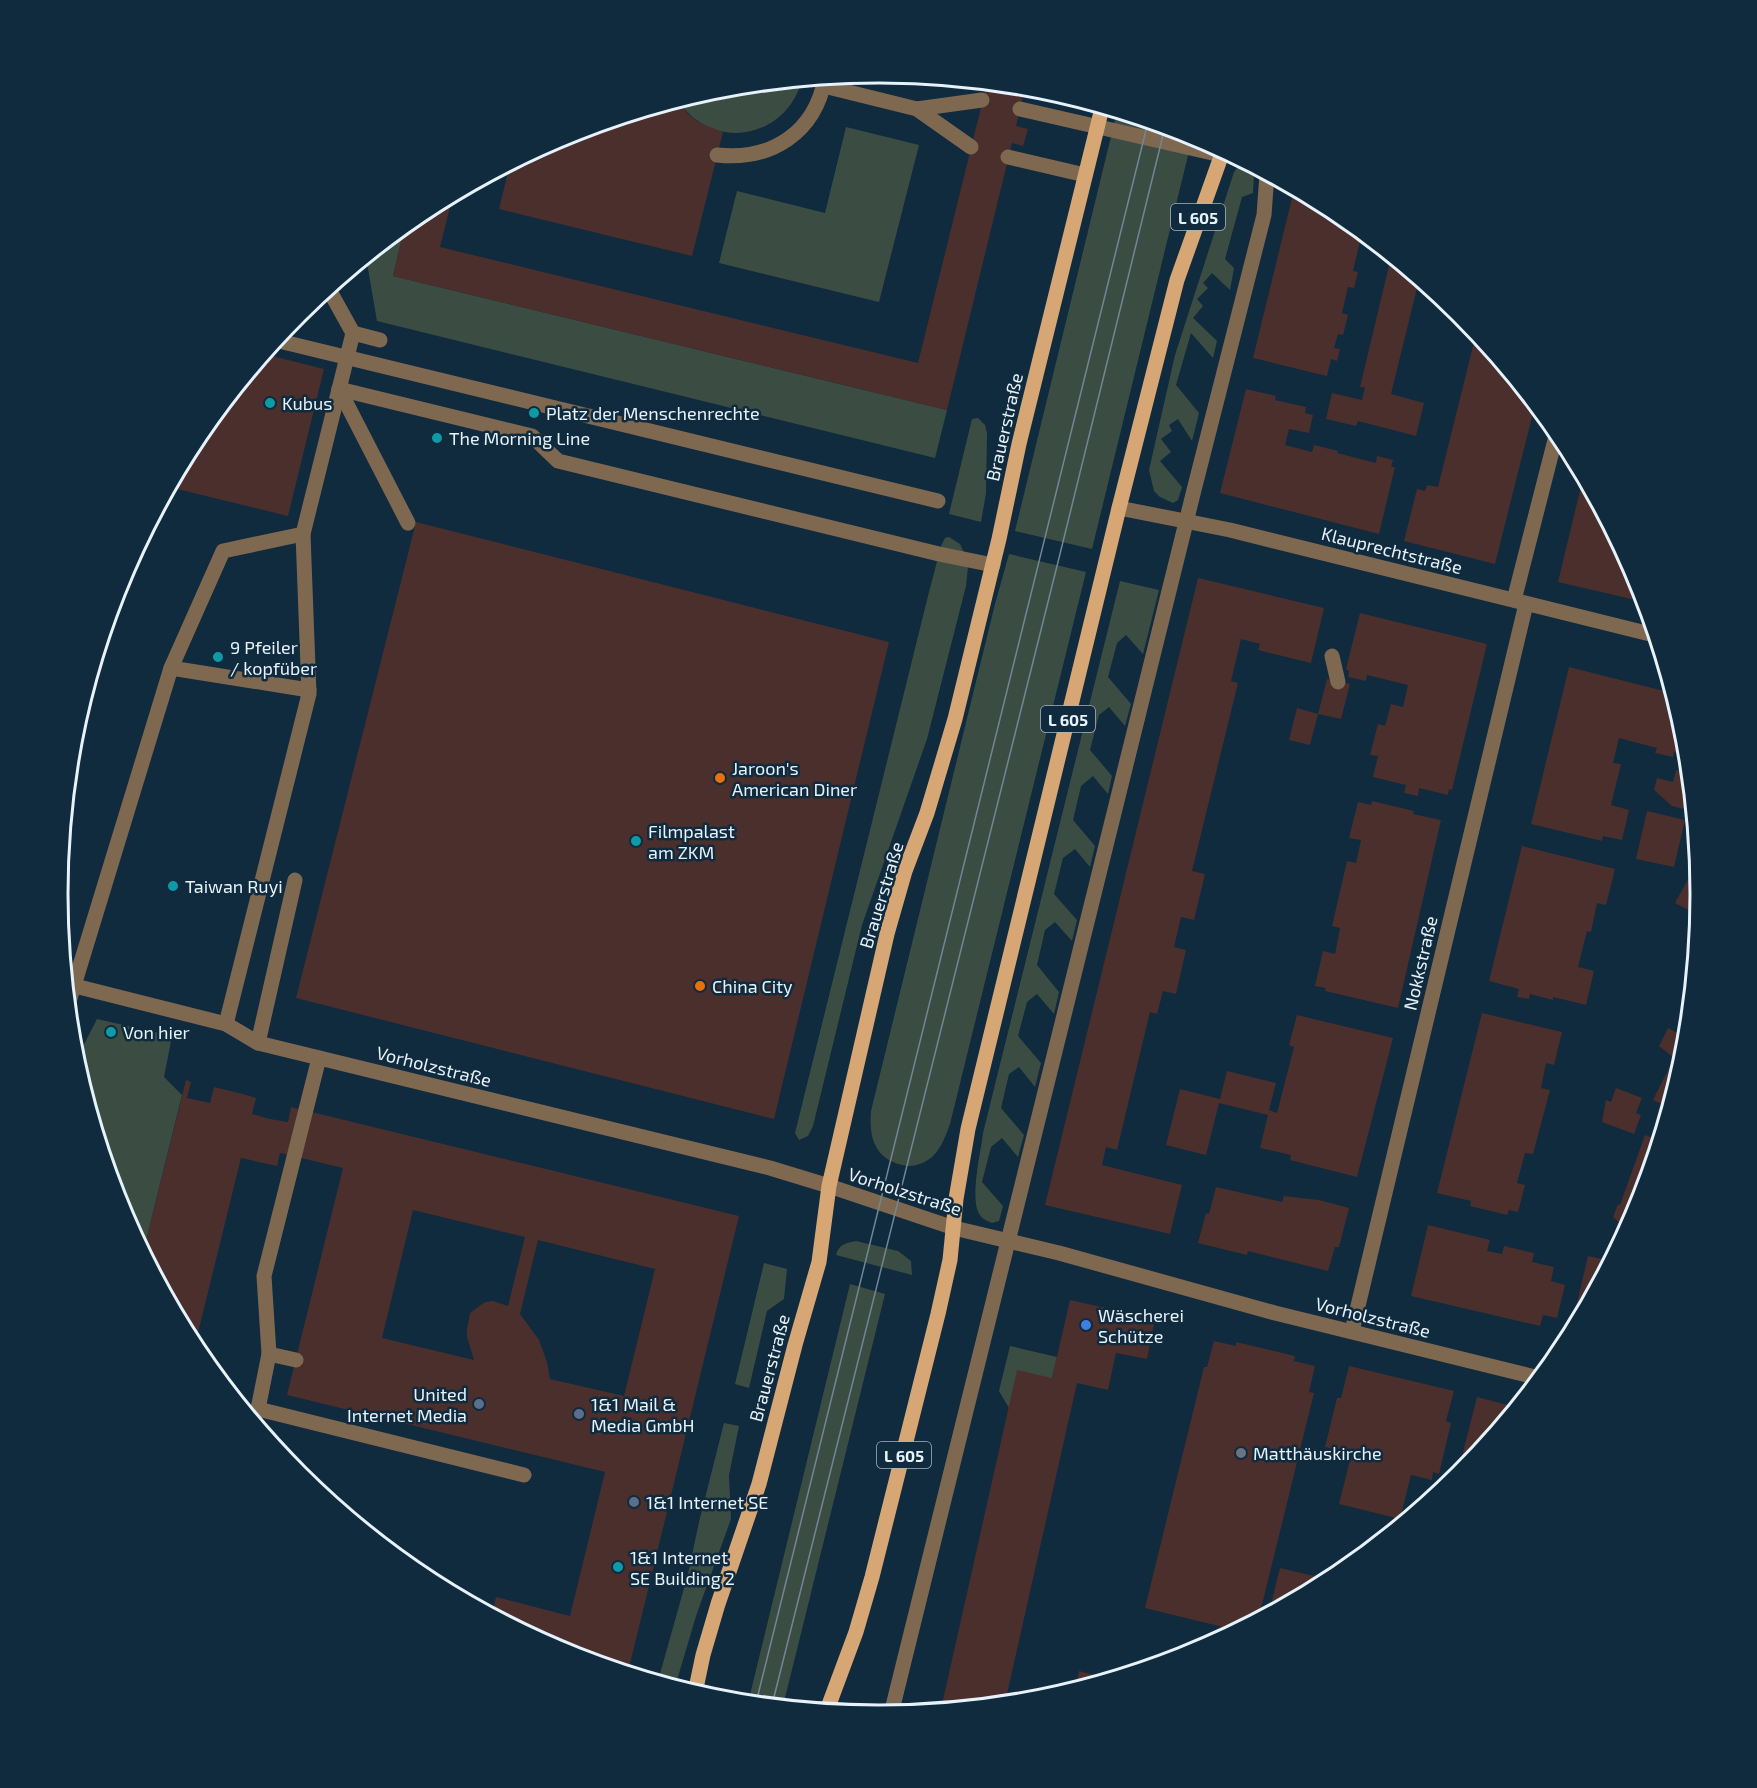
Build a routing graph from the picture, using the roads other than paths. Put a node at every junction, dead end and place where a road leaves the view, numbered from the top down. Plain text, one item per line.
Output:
1 (823, 85) edge
2 (833, 85) edge
3 (982, 100) dead end
4 (1020, 109) dead end
5 (917, 110) junction
6 (1100, 115) edge
7 (1097, 128) junction
8 (971, 147) dead end
9 (1194, 147) edge
10 (717, 155) dead end
11 (1008, 157) dead end
12 (1220, 159) edge
13 (1085, 175) junction
14 (1266, 183) edge
15 (332, 295) edge
16 (353, 333) junction
17 (380, 340) dead end
18 (285, 342) edge
19 (346, 358) junction
20 (339, 389) junction
21 (1554, 445) edge
22 (938, 501) dead end
23 (1119, 508) junction
24 (1186, 521) junction
25 (408, 524) dead end
26 (303, 534) junction
27 (993, 565) junction
28 (1520, 602) junction
29 (1646, 633) edge
30 (1332, 656) dead end
31 (171, 668) junction
32 (1338, 682) dead end
33 (309, 690) junction
34 (295, 880) dead end
35 (72, 981) edge
36 (73, 985) edge
37 (226, 1024) junction
38 (258, 1042) junction
39 (319, 1058) junction
40 (829, 1186) junction
41 (954, 1228) junction
42 (1008, 1242) junction
43 (1352, 1331) junction
44 (269, 1354) junction
45 (296, 1360) dead end
46 (1531, 1376) edge
47 (525, 1475) dead end
48 (697, 1684) edge
49 (830, 1703) edge
50 (893, 1704) edge

1 - 10 street
2 - 5 street
3 - 5 street
4 - 7 street
5 - 8 street
6 - 7 main road, Brauerstraße
7 - 9 street
7 - 13 main road, Brauerstraße
11 - 13 street
12 - 23 main road, L 605
13 - 27 main road, Brauerstraße
14 - 24 street
15 - 16 street
16 - 17 street
16 - 19 street
18 - 19 street
19 - 20 street
19 - 22 street
20 - 25 street
20 - 26 street
20 - 27 street
21 - 28 street, Nokkstraße
23 - 24 street, Klauprechtstraße
23 - 41 main road, L 605
24 - 28 street, Klauprechtstraße
24 - 42 street
26 - 31 street
26 - 33 street
27 - 40 main road, Brauerstraße
28 - 29 street, Klauprechtstraße
28 - 43 street, Nokkstraße
30 - 32 street
31 - 33 street
31 - 35 street
33 - 37 street
34 - 38 street
36 - 37 street, Vorholzstraße
37 - 38 street, Vorholzstraße
38 - 39 street, Vorholzstraße
39 - 40 street, Vorholzstraße
39 - 44 street
40 - 41 street, Vorholzstraße
40 - 48 main road, Brauerstraße
41 - 42 street, Vorholzstraße
41 - 49 main road, L 605
42 - 43 street, Vorholzstraße
42 - 50 street
43 - 46 street, Vorholzstraße
44 - 45 street
44 - 47 street

